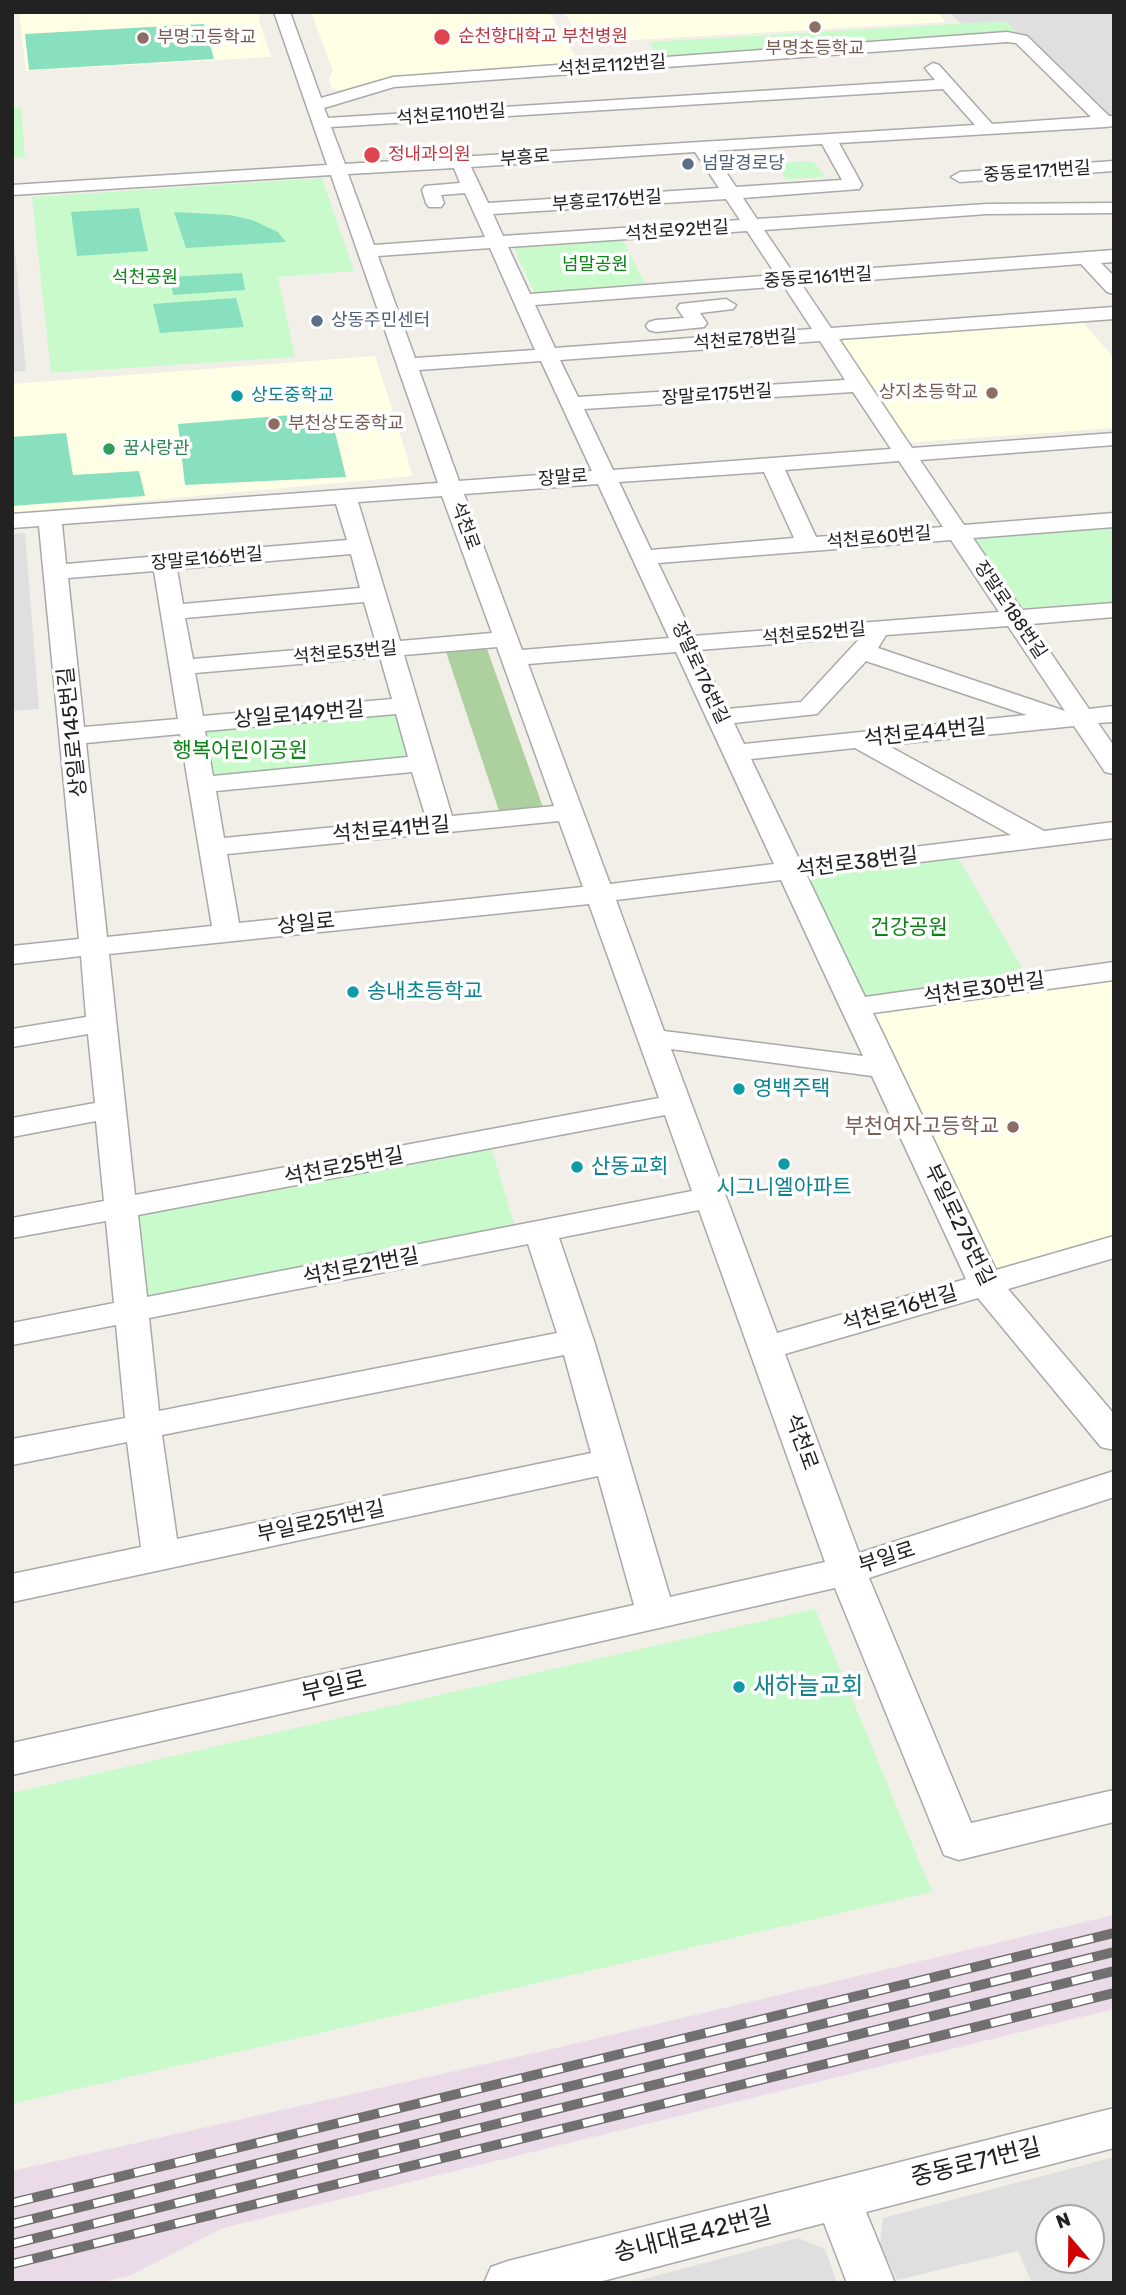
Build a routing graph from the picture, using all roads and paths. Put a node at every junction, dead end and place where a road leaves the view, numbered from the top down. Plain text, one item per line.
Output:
1 (282, 12) edge
2 (911, 44) junction
3 (741, 57) junction
4 (817, 72) dead end
5 (671, 73) junction
6 (947, 84) junction
7 (834, 91) junction
8 (814, 92) junction
9 (771, 95) junction
10 (485, 100) junction
11 (315, 105) junction
12 (693, 106) junction
13 (825, 106) dead end
14 (580, 107) junction
15 (1109, 122) edge
16 (321, 123) junction
17 (988, 129) junction
18 (828, 139) junction
19 (711, 142) junction
20 (460, 162) junction
21 (1114, 166) edge
22 (338, 169) junction
23 (1079, 169) junction
24 (1015, 173) junction
25 (813, 175) dead end
26 (960, 177) dead end
27 (850, 180) junction
28 (472, 187) junction
29 (12, 190) edge
30 (732, 194) junction
31 (435, 203) dead end
32 (1114, 207) edge
33 (483, 209) junction
34 (1043, 209) junction
35 (794, 223) junction
36 (751, 226) junction
37 (807, 239) dead end
38 (496, 243) junction
39 (1112, 245) edge
40 (368, 251) junction
41 (1086, 258) junction
42 (788, 281) junction
43 (1114, 288) edge
44 (801, 299) junction
45 (523, 300) junction
46 (776, 301) dead end
47 (751, 303) dead end
48 (1114, 313) edge
49 (637, 327) dead end
50 (613, 329) dead end
51 (827, 334) junction
52 (624, 349) junction
53 (548, 355) junction
54 (409, 365) junction
55 (861, 385) junction
56 (572, 404) junction
57 (1114, 439) edge
58 (905, 454) junction
59 (771, 464) junction
60 (607, 475) junction
61 (450, 486) junction
62 (345, 495) junction
63 (50, 518) junction
64 (1114, 520) edge
65 (12, 521) edge
66 (957, 532) junction
67 (808, 544) junction
68 (359, 546) junction
69 (645, 557) junction
70 (164, 563) junction
71 (55, 572) junction
72 (373, 594) junction
73 (1114, 610) edge
74 (173, 612) junction
75 (1017, 618) junction
76 (883, 629) junction
77 (686, 644) junction
78 (510, 648) junction
79 (389, 649) junction
80 (862, 651) junction
81 (183, 667) junction
82 (406, 705) junction
83 (1114, 714) edge
84 (720, 717) junction
85 (1071, 718) junction
86 (192, 724) junction
87 (74, 736) junction
88 (859, 740) junction
89 (737, 753) junction
90 (422, 763) junction
91 (1114, 766) edge
92 (202, 785) junction
93 (570, 812) junction
94 (442, 825) junction
95 (1114, 830) edge
96 (1041, 840) junction
97 (212, 847) junction
98 (792, 872) junction
99 (600, 894) junction
100 (227, 933) junction
101 (94, 946) junction
102 (12, 955) edge
103 (1114, 971) edge
104 (855, 1007) junction
105 (101, 1023) junction
106 (12, 1038) edge
107 (652, 1038) junction
108 (883, 1068) junction
109 (676, 1104) junction
110 (111, 1109) junction
111 (12, 1128) edge
112 (710, 1198) junction
113 (122, 1208) junction
114 (12, 1228) edge
115 (540, 1231) junction
116 (1114, 1247) edge
117 (986, 1284) junction
118 (132, 1311) junction
119 (12, 1334) edge
120 (577, 1341) junction
121 (767, 1348) junction
122 (144, 1425) junction
123 (1114, 1438) edge
124 (12, 1452) edge
125 (611, 1461) junction
126 (1114, 1484) edge
127 (161, 1556) junction
128 (847, 1571) junction
129 (12, 1588) edge
130 (656, 1615) junction
131 (12, 1759) edge
132 (1114, 1807) edge
133 (1114, 2127) edge
134 (837, 2198) junction
135 (508, 2283) edge
136 (870, 2283) edge

1 - 11 street, 석천로
2 - 3 street, 석천로112번길
2 - 6 street
2 - 15 street, 석천로112번길
3 - 5 street, 석천로112번길
3 - 9 street
4 - 7 street
5 - 10 street, 석천로112번길
5 - 12 street
5 - 14 street
6 - 7 street, 석천로110번길
6 - 17 street
7 - 8 street, 석천로110번길
8 - 9 street, 석천로110번길
8 - 13 street
9 - 12 street, 석천로110번길
10 - 11 street, 석천로112번길
10 - 14 street, 석천로110번길
10 - 16 street, 석천로110번길
11 - 16 street, 석천로
12 - 14 street, 석천로110번길
15 - 17 street, 부흥로
16 - 22 street, 석천로
17 - 18 street, 부흥로
18 - 19 street, 부흥로
18 - 27 street
19 - 20 street, 부흥로
19 - 30 street, 장말로188번길
20 - 22 street, 부흥로
20 - 28 street
21 - 23 street, 중동로171번길
22 - 29 street, 부흥로
22 - 40 street, 석천로
23 - 24 street, 중동로171번길
23 - 32 street
24 - 26 street, 중동로171번길
24 - 34 street
25 - 27 street
27 - 30 street, 부흥로176번길
28 - 31 street
28 - 33 street
30 - 33 street, 부흥로176번길
30 - 36 street, 장말로188번길
32 - 34 street, 석천로92번길
33 - 38 street
34 - 35 street, 석천로92번길
35 - 36 street, 석천로92번길
35 - 37 street
36 - 38 street, 석천로92번길
36 - 42 street, 장말로188번길
38 - 40 street, 석천로92번길
38 - 45 street
39 - 41 street, 중동로161번길
40 - 54 street, 석천로
41 - 42 street, 중동로161번길
41 - 43 street
42 - 44 street, 장말로188번길
42 - 45 street, 중동로161번길
44 - 46 street
44 - 51 street, 장말로188번길
45 - 53 street
47 - 49 street
48 - 51 street, 석천로78번길
50 - 52 street
51 - 52 street, 석천로78번길
51 - 55 street, 장말로188번길
52 - 53 street, 석천로78번길
53 - 54 street, 석천로78번길
53 - 56 street
54 - 61 street, 석천로
55 - 56 street, 장말로175번길
55 - 58 street, 장말로188번길
56 - 60 street
57 - 58 street, 장말로
58 - 59 street, 장말로
58 - 66 street, 장말로188번길
59 - 60 street, 장말로
59 - 67 street
60 - 61 street, 장말로
60 - 69 street, 장말로176번길
61 - 62 street, 장말로
61 - 78 street, 석천로
62 - 63 street, 장말로
62 - 68 street
63 - 65 street, 장말로
63 - 71 street, 상일로145번길
64 - 66 street, 석천로60번길
66 - 67 street, 석천로60번길
66 - 75 street, 장말로188번길
67 - 69 street, 석천로60번길
68 - 70 street, 장말로166번길
68 - 72 street
69 - 77 street, 장말로176번길
70 - 71 street, 장말로166번길
70 - 74 street
71 - 87 street, 상일로145번길
72 - 74 street
72 - 79 street
73 - 75 street, 석천로52번길
74 - 81 street
75 - 76 street, 석천로52번길
75 - 85 street, 장말로188번길
76 - 77 street, 석천로52번길
76 - 80 street
77 - 78 street, 석천로52번길
77 - 84 street, 장말로176번길
78 - 79 street, 석천로53번길
78 - 93 street, 석천로
79 - 81 street, 석천로53번길
79 - 82 street
80 - 84 street
80 - 85 street
81 - 86 street
82 - 86 street, 상일로149번길
82 - 90 street
83 - 85 street, 석천로44번길
84 - 89 street, 장말로176번길
85 - 88 street, 석천로44번길
85 - 91 street, 장말로188번길
86 - 87 street, 상일로149번길
86 - 92 street
87 - 101 street, 상일로145번길
88 - 89 street, 석천로44번길
88 - 96 street
89 - 98 street, 장말로176번길
90 - 92 street
90 - 94 street
92 - 97 street
93 - 94 street, 석천로41번길
93 - 99 street, 석천로
94 - 97 street, 석천로41번길
95 - 96 street, 석천로38번길
96 - 98 street, 석천로38번길
97 - 100 street
98 - 99 street, 석천로38번길
98 - 104 street, 부일로275번길
99 - 100 street, 상일로
99 - 107 street, 석천로
100 - 101 street, 상일로
101 - 102 street, 상일로
101 - 105 street
103 - 104 street, 석천로30번길
104 - 108 street, 부일로275번길
105 - 106 street
105 - 110 street
107 - 108 street
107 - 109 street, 석천로
108 - 117 street, 부일로275번길
109 - 112 street, 석천로
109 - 113 street, 석천로25번길
110 - 111 street
110 - 113 street
112 - 115 street, 석천로21번길
112 - 121 street, 석천로
113 - 114 street, 석천로25번길
113 - 118 street
115 - 118 street, 석천로21번길
115 - 120 street
116 - 117 street, 석천로16번길
117 - 121 street, 석천로16번길
117 - 123 street, 부일로275번길
118 - 119 street, 석천로21번길
118 - 122 street
120 - 122 street
120 - 125 street
121 - 128 street, 석천로
122 - 124 street
122 - 127 street
125 - 127 street, 부일로251번길
125 - 130 street
126 - 128 street, 부일로
127 - 129 street, 부일로251번길
128 - 130 street, 부일로
128 - 132 street, 석천로
130 - 131 street, 부일로
133 - 134 street, 중동로71번길
134 - 135 street, 송내대로42번길
134 - 136 street

